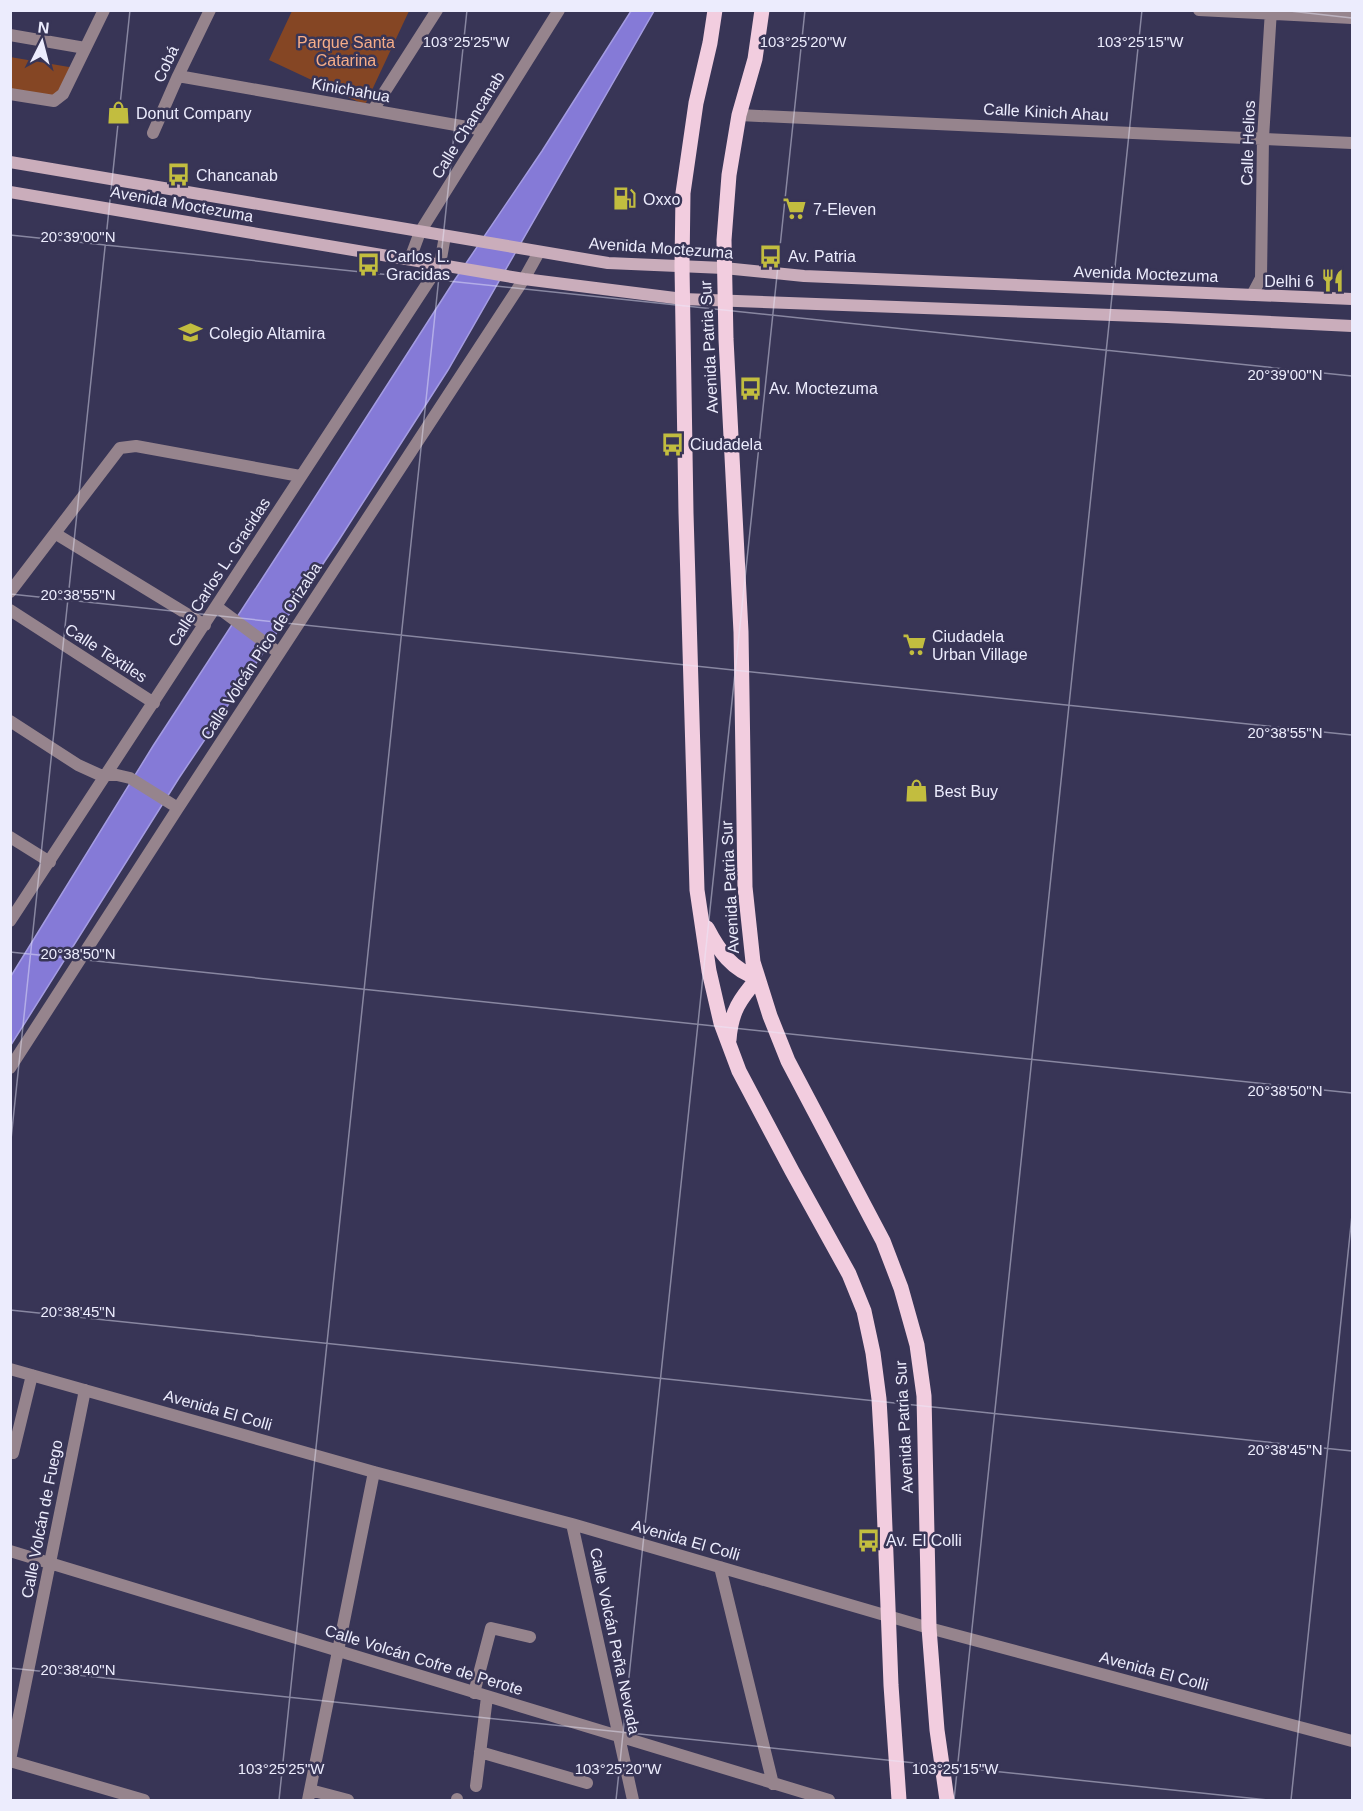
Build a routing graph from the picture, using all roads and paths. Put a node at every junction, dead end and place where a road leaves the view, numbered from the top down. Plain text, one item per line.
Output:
1 (104, 10) edge
2 (210, 10) edge
3 (436, 10) edge
4 (558, 10) edge
5 (715, 10) edge
6 (762, 10) edge
7 (1199, 10) edge
8 (1271, 12) edge
9 (1353, 18) edge
10 (10, 35) edge
11 (85, 48) junction
12 (178, 76) junction
13 (10, 94) edge
14 (373, 110) junction
15 (739, 115) junction
16 (484, 130) junction
17 (153, 133) dead end
18 (1263, 138) junction
19 (1353, 142) edge
20 (10, 162) edge
21 (10, 192) edge
22 (420, 232) junction
23 (445, 236) junction
24 (534, 251) junction
25 (410, 260) junction
26 (440, 264) junction
27 (682, 266) junction
28 (724, 268) junction
29 (1261, 278) junction
30 (524, 279) junction
31 (1252, 295) junction
32 (1270, 296) junction
33 (683, 299) junction
34 (725, 300) junction
35 (1353, 300) edge
36 (1353, 326) edge
37 (300, 476) junction
38 (56, 534) junction
39 (10, 592) edge
40 (217, 607) junction
41 (10, 610) edge
42 (206, 625) junction
43 (275, 650) junction
44 (154, 703) junction
45 (10, 721) edge
46 (107, 776) junction
47 (173, 805) junction
48 (10, 837) edge
49 (50, 862) junction
50 (702, 918) junction
51 (10, 921) edge
52 (758, 978) junction
53 (729, 1043) junction
54 (10, 1068) edge
55 (10, 1369) edge
56 (32, 1375) junction
57 (85, 1390) junction
58 (13, 1453) dead end
59 (374, 1472) junction
60 (572, 1524) junction
61 (10, 1551) edge
62 (50, 1563) junction
63 (720, 1567) junction
64 (888, 1617) junction
65 (929, 1628) junction
66 (530, 1637) dead end
67 (338, 1651) junction
68 (474, 1693) junction
69 (487, 1696) junction
70 (619, 1737) junction
71 (1353, 1741) edge
72 (480, 1752) junction
73 (10, 1760) edge
74 (587, 1783) dead end
75 (773, 1784) junction
76 (476, 1786) dead end
77 (309, 1795) edge
78 (144, 1800) edge
79 (348, 1800) edge
80 (633, 1800) edge
81 (829, 1800) edge
82 (899, 1800) edge
83 (947, 1800) edge

1 - 11 street
2 - 12 street, Cobá
3 - 14 street
4 - 16 street, Calle Chancanab
5 - 27 main road, Avenida Patria Sur
6 - 15 main road, Avenida Patria Sur
7 - 8 street
8 - 9 street
8 - 18 street, Calle Helios
10 - 11 street
11 - 13 street
12 - 14 street, Kinichahua
12 - 17 street, Cobá
14 - 16 street, Kinichahua
15 - 18 street, Calle Kinich Ahau
15 - 28 main road, Avenida Patria Sur
16 - 22 street, Calle Chancanab
18 - 19 street, Calle Kinich Ahau
18 - 29 street, Calle Helios
20 - 22 street, Avenida Moctezuma
21 - 25 street, Avenida Moctezuma
22 - 23 street, Avenida Moctezuma
22 - 25 street, Calle Chancanab
23 - 24 street, Avenida Moctezuma
23 - 26 street, Calle Carlos L. Gracidas
24 - 27 street, Avenida Moctezuma
24 - 30 street, Calle Volcán Pico de Orizaba
25 - 26 street, Avenida Moctezuma
26 - 30 street, Avenida Moctezuma
26 - 37 street, Calle Carlos L. Gracidas
27 - 28 street, Avenida Moctezuma
27 - 33 main road, Avenida Patria Sur
28 - 31 street, Avenida Moctezuma
28 - 34 main road, Avenida Patria Sur
29 - 31 street, Calle Helios
29 - 32 street, Calle Helios
30 - 33 street, Avenida Moctezuma
30 - 43 street, Calle Volcán Pico de Orizaba
31 - 32 street, Avenida Moctezuma
32 - 35 street, Avenida Moctezuma
33 - 34 street, Avenida Moctezuma
33 - 50 main road, Avenida Patria Sur
34 - 36 street, Avenida Moctezuma
34 - 52 main road, Avenida Patria Sur
37 - 38 street
37 - 40 street, Calle Carlos L. Gracidas
38 - 39 street
38 - 42 street
40 - 42 street, Calle Carlos L. Gracidas
40 - 43 street
41 - 44 street, Calle Textiles
42 - 44 street, Calle Carlos L. Gracidas
43 - 47 street, Calle Volcán Pico de Orizaba
44 - 46 street, Calle Carlos L. Gracidas
45 - 46 street
46 - 47 street
46 - 49 street, Calle Carlos L. Gracidas
47 - 54 street, Calle Volcán Pico de Orizaba
48 - 49 street
49 - 51 street, Calle Carlos L. Gracidas
50 - 52 main road
50 - 53 main road, Avenida Patria Sur
52 - 53 main road
52 - 65 main road, Avenida Patria Sur
53 - 64 main road, Avenida Patria Sur
55 - 56 street, Avenida El Colli
56 - 57 street, Avenida El Colli
56 - 58 street
57 - 59 street, Avenida El Colli
57 - 62 street, Calle Volcán de Fuego
59 - 60 street, Avenida El Colli
59 - 67 street
60 - 63 street, Avenida El Colli
60 - 70 street, Calle Volcán Peña Nevada
61 - 62 street, Calle Volcán Cofre de Perote
62 - 67 street, Calle Volcán Cofre de Perote
62 - 73 street, Calle Volcán de Fuego
63 - 64 street, Avenida El Colli
63 - 75 street
64 - 65 street, Avenida El Colli
64 - 82 main road, Avenida Patria Sur
65 - 71 street, Avenida El Colli
65 - 83 main road, Avenida Patria Sur
66 - 68 street
67 - 68 street, Calle Volcán Cofre de Perote
67 - 77 street
68 - 69 street, Calle Volcán Cofre de Perote
69 - 70 street, Calle Volcán Cofre de Perote
69 - 72 street
70 - 75 street, Calle Volcán Cofre de Perote
70 - 80 street, Calle Volcán Peña Nevada
72 - 74 street
72 - 76 street
73 - 78 street
75 - 81 street, Calle Volcán Cofre de Perote
77 - 79 street

